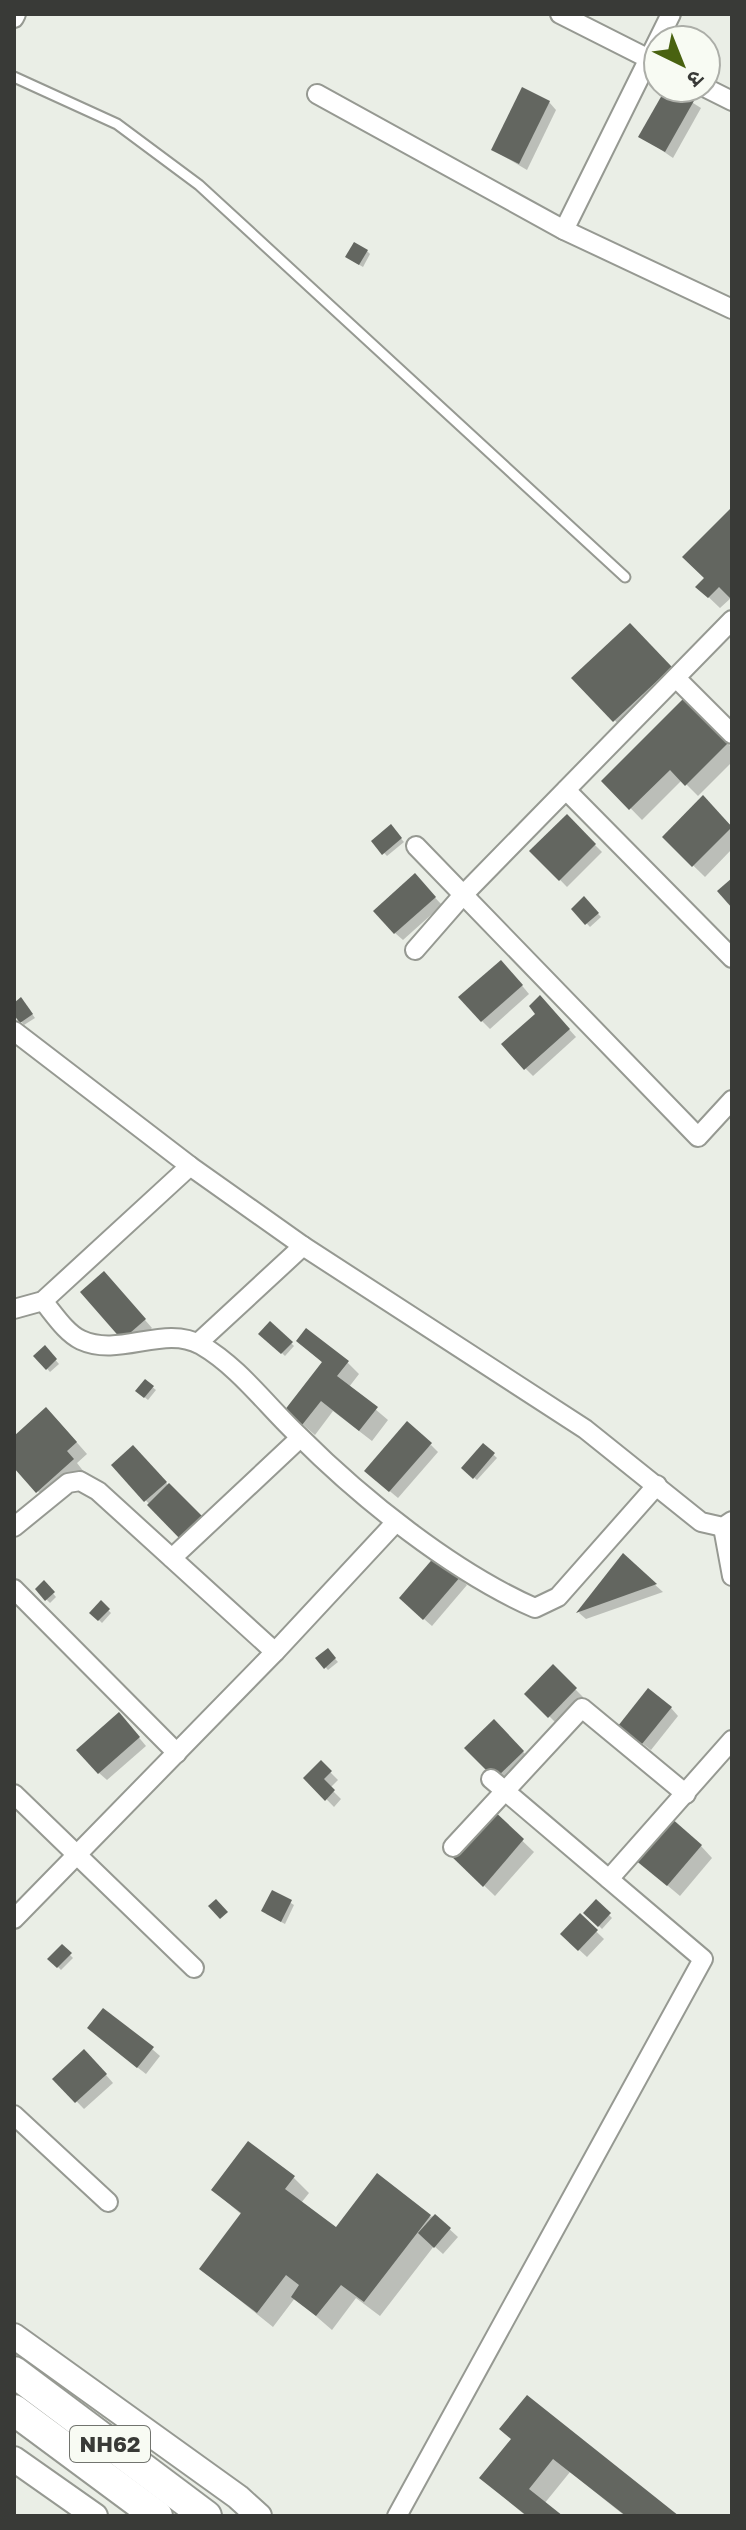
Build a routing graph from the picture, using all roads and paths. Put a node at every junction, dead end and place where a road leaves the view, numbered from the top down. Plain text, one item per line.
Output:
1 (560, 14) edge
2 (642, 55) edge
3 (14, 77) edge
4 (642, 82) edge
5 (317, 94) dead end
6 (564, 230) junction
7 (732, 309) edge
8 (625, 577) dead end
9 (732, 620) edge
10 (676, 678) junction
11 (732, 734) edge
12 (566, 790) junction
13 (416, 846) dead end
14 (463, 895) junction
15 (415, 950) dead end
16 (732, 958) edge
17 (14, 1031) edge
18 (732, 1100) edge
19 (190, 1166) junction
20 (303, 1246) junction
21 (43, 1301) junction
22 (14, 1309) edge
23 (198, 1343) junction
24 (300, 1438) junction
25 (657, 1485) junction
26 (395, 1523) junction
27 (728, 1524) edge
28 (14, 1527) edge
29 (172, 1558) junction
30 (732, 1576) edge
31 (14, 1589) edge
32 (275, 1652) junction
33 (732, 1740) edge
34 (177, 1753) junction
35 (498, 1785) junction
36 (14, 1794) edge
37 (686, 1794) junction
38 (453, 1847) dead end
39 (77, 1855) junction
40 (609, 1879) junction
41 (14, 1919) edge
42 (194, 1968) dead end
43 (14, 2115) edge
44 (108, 2202) dead end
45 (14, 2336) edge
46 (14, 2372) edge
47 (14, 2410) edge
48 (14, 2459) edge
49 (95, 2516) edge
50 (157, 2516) edge
51 (206, 2516) edge
52 (259, 2516) edge
53 (397, 2516) edge

1 - 2 street
3 - 8 lane
4 - 6 street
5 - 6 street
6 - 7 street
9 - 10 street
10 - 11 street
10 - 12 street
12 - 14 street
12 - 16 street
13 - 14 street
14 - 15 street
14 - 18 street
17 - 19 street
19 - 20 street
19 - 21 street
20 - 23 street
20 - 25 street
21 - 22 street
21 - 23 street
23 - 24 street
24 - 26 street
24 - 29 street
25 - 26 street
25 - 27 street
26 - 32 street
27 - 30 street
28 - 29 street
29 - 32 street
31 - 34 street
32 - 34 street
33 - 37 street
34 - 39 street
35 - 37 street
35 - 38 street
35 - 40 street
36 - 39 street
37 - 40 street
39 - 41 street
39 - 42 street
40 - 53 street
43 - 44 street
45 - 52 street
46 - 51 highway, NH62
47 - 50 highway, NH62
48 - 49 street

